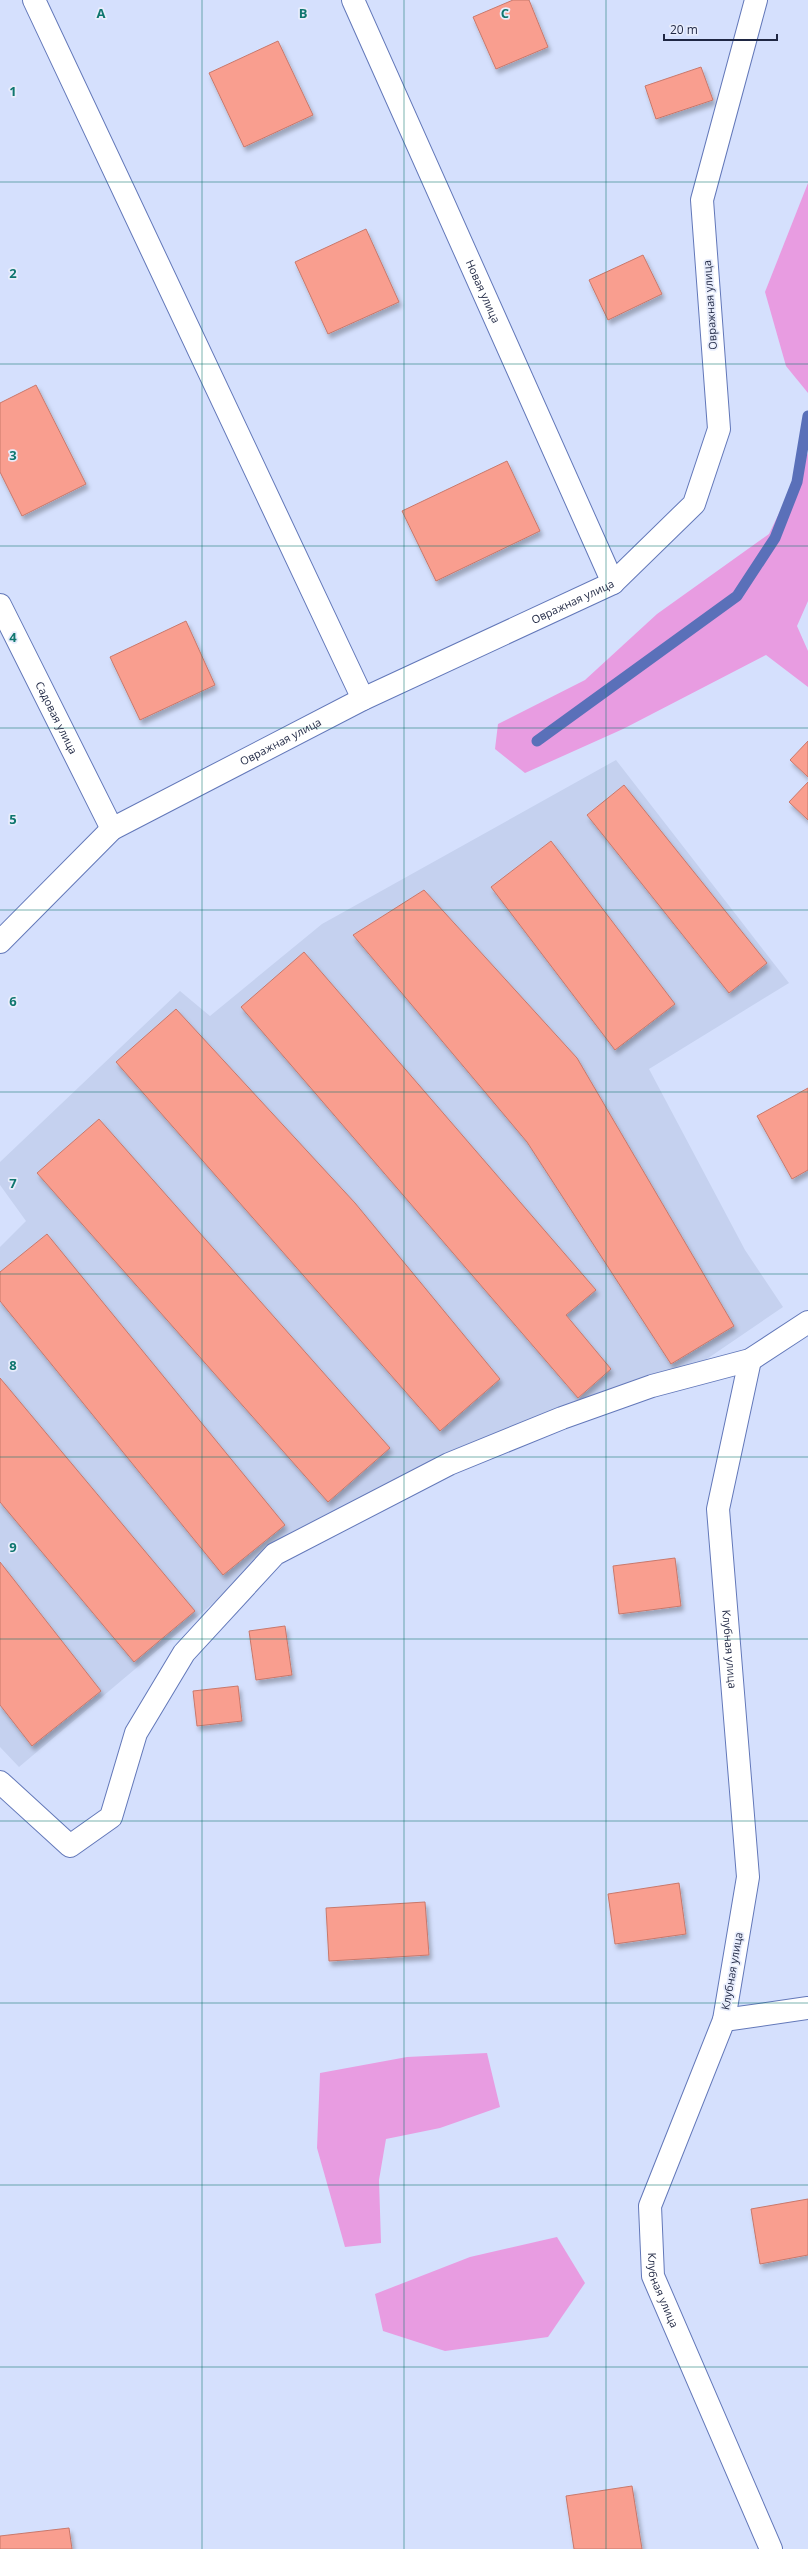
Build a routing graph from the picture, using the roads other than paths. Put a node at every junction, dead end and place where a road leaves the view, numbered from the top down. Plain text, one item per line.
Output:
1 (34, 0) edge
2 (353, 0) edge
3 (756, 0) edge
4 (613, 583) junction
5 (0, 605) edge
6 (363, 699) junction
7 (112, 830) junction
8 (0, 942) edge
9 (808, 1322) edge
10 (750, 1360) junction
11 (0, 1782) edge
12 (808, 2008) edge
13 (724, 2020) junction
14 (771, 2549) edge

1 - 6 street
2 - 4 street, Новая улица
3 - 4 street, Овражная улица
4 - 6 street, Овражная улица
5 - 7 street, Садовая улица
6 - 7 street, Овражная улица
7 - 8 street, Овражная улица
9 - 10 street
10 - 11 street
10 - 13 street, Клубная улица
12 - 13 street
13 - 14 street, Клубная улица

